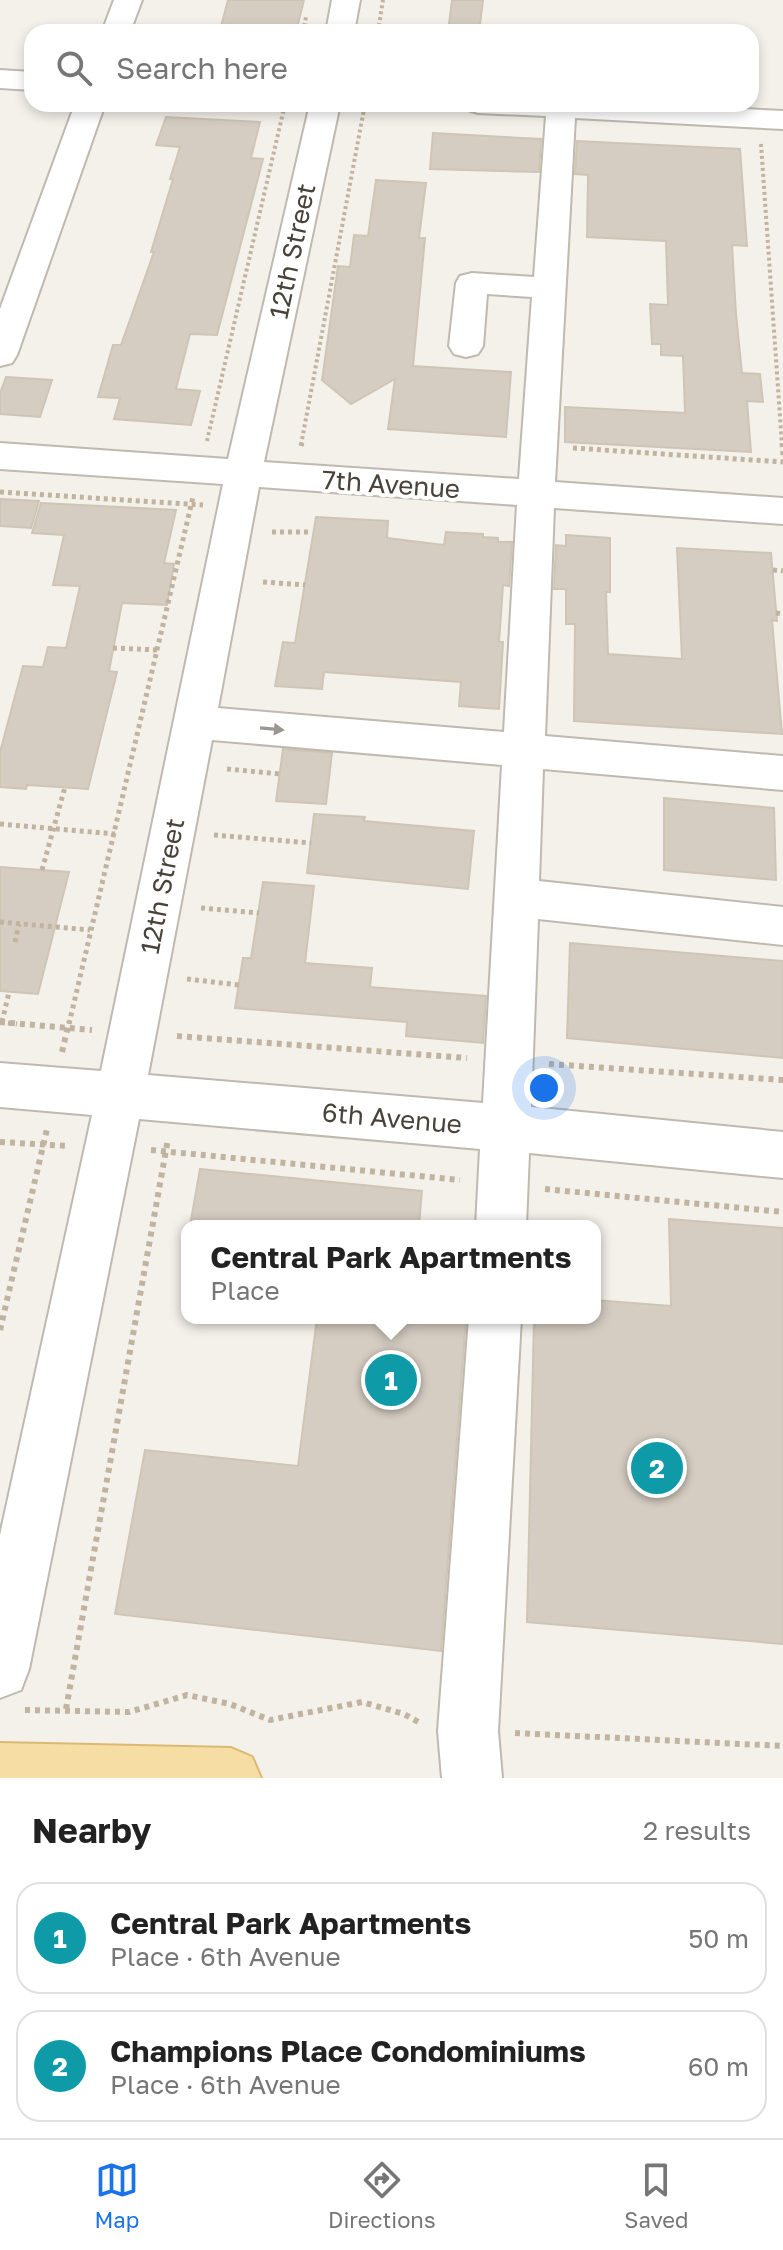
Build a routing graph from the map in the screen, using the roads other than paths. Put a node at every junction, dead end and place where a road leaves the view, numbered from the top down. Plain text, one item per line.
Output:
1 (128, 0) edge
2 (346, 0) edge
3 (119, 24) edge
4 (342, 24) edge
5 (0, 79) edge
6 (24, 80) edge
7 (87, 112) edge
8 (323, 112) edge
9 (561, 112) edge
10 (631, 112) edge
11 (771, 120) edge
12 (549, 288) junction
13 (466, 346) dead end
14 (0, 355) edge
15 (244, 473) junction
16 (3, 481) edge
17 (537, 493) junction
18 (783, 511) edge
19 (194, 722) junction
20 (524, 750) junction
21 (783, 773) edge
22 (518, 898) junction
23 (783, 926) edge
24 (0, 1085) edge
25 (119, 1096) junction
26 (507, 1128) junction
27 (783, 1155) edge
28 (501, 1220) edge
29 (495, 1324) edge
30 (0, 1669) edge
31 (470, 1754) edge
32 (0, 1773) edge
33 (231, 1778) edge

1 - 3 street
2 - 4 street
5 - 6 street
7 - 14 street
8 - 15 street, 12th Street
9 - 12 street
10 - 11 street
12 - 13 street
12 - 17 street
15 - 16 street, 7th Avenue
15 - 17 street, 7th Avenue
15 - 19 street, 12th Street
17 - 18 street, 7th Avenue
17 - 20 street
19 -> 20 street
19 - 25 street, 12th Street
20 - 21 street
20 - 22 street
22 - 23 street
22 - 26 street
24 - 25 street, 6th Avenue
25 - 26 street, 6th Avenue
25 - 30 street, 12th Street
26 - 27 street, 6th Avenue
26 - 28 street
29 - 31 street
32 - 33 main road

